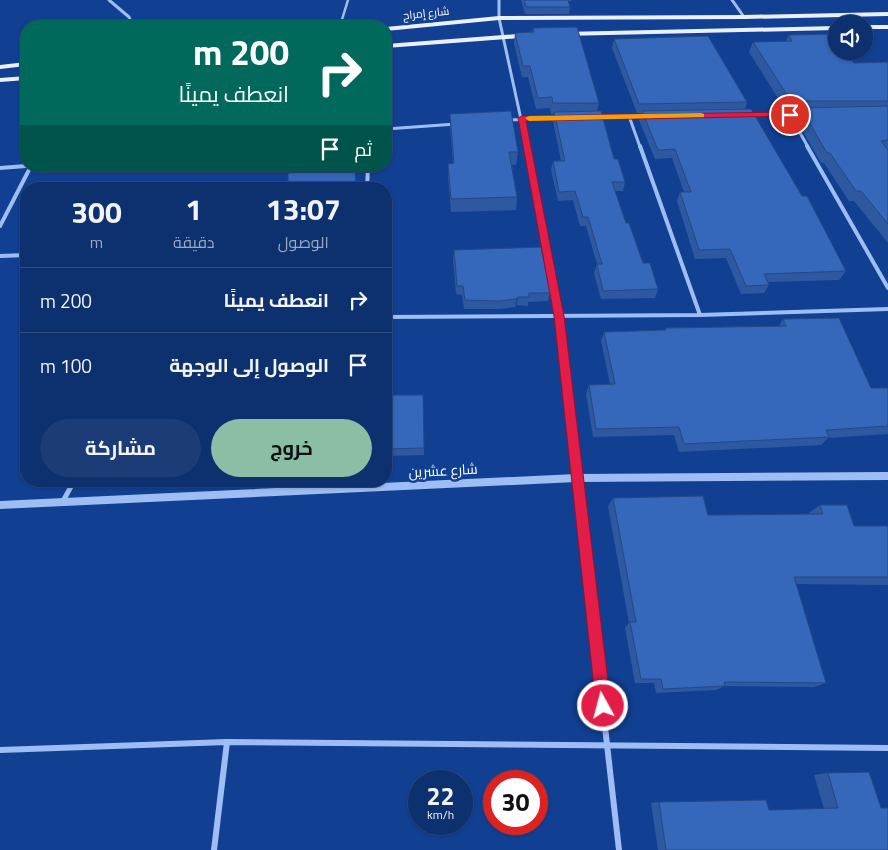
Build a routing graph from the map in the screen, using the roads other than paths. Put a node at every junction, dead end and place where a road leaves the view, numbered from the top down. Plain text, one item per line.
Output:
1 (109, 0) edge
2 (348, 0) edge
3 (499, 0) edge
4 (732, 0) edge
5 (888, 14) edge
6 (744, 17) junction
7 (499, 18) junction
8 (130, 20) edge
9 (342, 20) edge
10 (873, 27) edge
11 (888, 27) edge
12 (392, 28) edge
13 (828, 28) edge
14 (552, 34) edge
15 (542, 35) edge
16 (503, 36) junction
17 (392, 45) edge
18 (20, 65) edge
19 (0, 67) edge
20 (20, 78) edge
21 (0, 80) edge
22 (809, 114) edge
23 (742, 115) edge
24 (790, 115) junction
25 (629, 116) junction
26 (648, 116) edge
27 (570, 117) edge
28 (590, 117) edge
29 (522, 118) junction
30 (502, 120) edge
31 (464, 123) edge
32 (392, 129) edge
33 (20, 166) edge
34 (0, 168) edge
35 (20, 187) edge
36 (0, 226) edge
37 (20, 255) edge
38 (0, 256) edge
39 (888, 288) edge
40 (888, 309) edge
41 (700, 315) junction
42 (559, 316) junction
43 (392, 317) edge
44 (888, 476) edge
45 (576, 478) junction
46 (71, 487) edge
47 (391, 487) edge
48 (392, 487) edge
49 (62, 503) junction
50 (0, 505) edge
51 (227, 742) junction
52 (608, 744) junction
53 (888, 748) edge
54 (0, 750) edge
55 (214, 850) edge
56 (619, 850) edge

1 - 8 street
2 - 9 lane
3 - 7 street
4 - 6 street
5 - 6 main road, شارع إمراح
6 - 7 main road, شارع إمراح
7 - 12 main road, شارع إمراح
7 - 16 street
10 - 11 main road
13 - 14 main road
15 - 16 main road
16 - 17 main road
16 - 29 street
18 - 19 main road
20 - 21 main road
22 - 24 street
23 - 24 street
24 - 39 street
25 - 26 street
25 - 28 street
25 - 41 street
27 - 29 street
29 - 30 street
29 - 42 street
31 - 32 street
33 - 34 street
35 - 36 street
37 - 38 street
40 - 41 street
41 - 42 street
42 - 43 street
42 - 45 street
44 - 45 street, شارع عشرين
45 - 48 street, شارع عشرين
45 - 52 street
46 - 49 street
47 - 49 street, شارع عشرين
49 - 50 street, شارع عشرين
51 - 52 street
51 - 54 street
51 - 55 street
52 - 53 street
52 - 56 street

